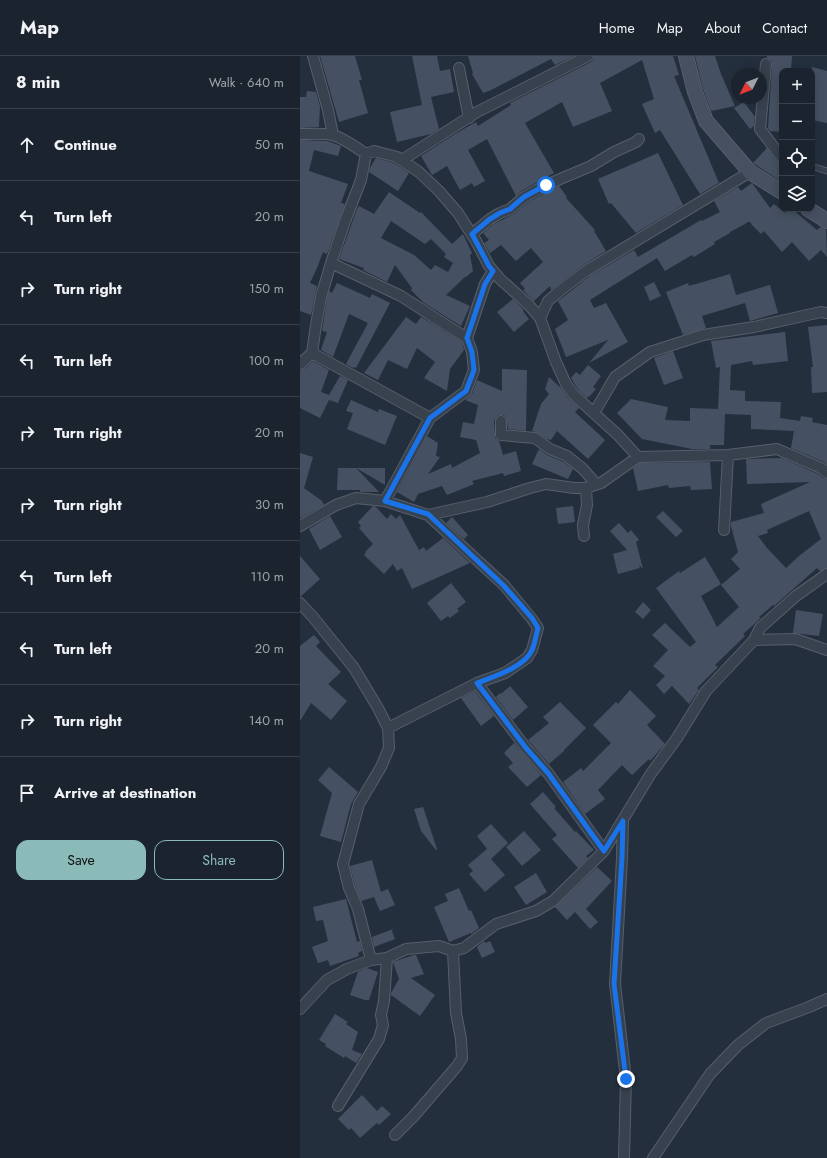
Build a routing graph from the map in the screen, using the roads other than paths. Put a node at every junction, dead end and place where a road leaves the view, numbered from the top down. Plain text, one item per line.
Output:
1 (313, 56) edge
2 (588, 56) edge
3 (686, 56) edge
4 (766, 64) dead end
5 (459, 68) dead end
6 (469, 118) junction
7 (300, 134) edge
8 (333, 135) junction
9 (639, 139) dead end
10 (366, 154) junction
11 (779, 154) edge
12 (402, 160) junction
13 (815, 167) edge
14 (827, 171) edge
15 (750, 172) junction
16 (779, 190) edge
17 (812, 212) edge
18 (827, 222) edge
19 (472, 234) junction
20 (331, 263) junction
21 (493, 271) junction
22 (827, 313) edge
23 (540, 318) junction
24 (467, 338) junction
25 (312, 352) junction
26 (300, 364) edge
27 (594, 413) junction
28 (430, 418) junction
29 (501, 421) dead end
30 (728, 454) junction
31 (638, 457) junction
32 (827, 473) edge
33 (596, 484) junction
34 (586, 488) junction
35 (385, 501) junction
36 (428, 514) junction
37 (300, 526) edge
38 (724, 530) dead end
39 (584, 536) dead end
40 (827, 574) edge
41 (300, 603) edge
42 (754, 640) junction
43 (827, 650) edge
44 (477, 683) junction
45 (388, 728) junction
46 (623, 821) junction
47 (604, 851) junction
48 (453, 951) junction
49 (387, 958) junction
50 (370, 960) junction
51 (827, 999) edge
52 (300, 1009) edge
53 (338, 1106) dead end
54 (395, 1135) dead end
55 (624, 1158) edge
56 (652, 1158) edge

1 - 8 street
2 - 6 street
3 - 15 street
4 - 11 street
5 - 6 street
6 - 12 street
7 - 8 street
8 - 10 street
9 - 19 street
10 - 12 street
10 - 20 street
12 - 19 street
13 - 14 lane
15 - 16 street
15 - 23 street
17 - 18 street
19 - 21 street
20 - 24 street
20 - 25 street
21 - 23 street
21 - 24 street
22 - 27 street
23 - 27 street
24 - 28 street
25 - 26 street
25 - 28 street
27 - 31 street
28 - 35 street
29 - 33 street
30 - 31 street
30 - 32 street
30 - 38 street
31 - 33 street
33 - 34 street
34 - 36 street
34 - 39 street
35 - 36 street
35 - 37 street
36 - 44 street
40 - 42 street
41 - 45 street
42 - 43 street
42 - 46 street
44 - 45 street
44 - 47 street
45 - 50 street
46 - 47 street
46 - 55 street
47 - 48 street
48 - 49 street
48 - 54 street
49 - 50 street
49 - 53 street
50 - 52 street
51 - 56 street

